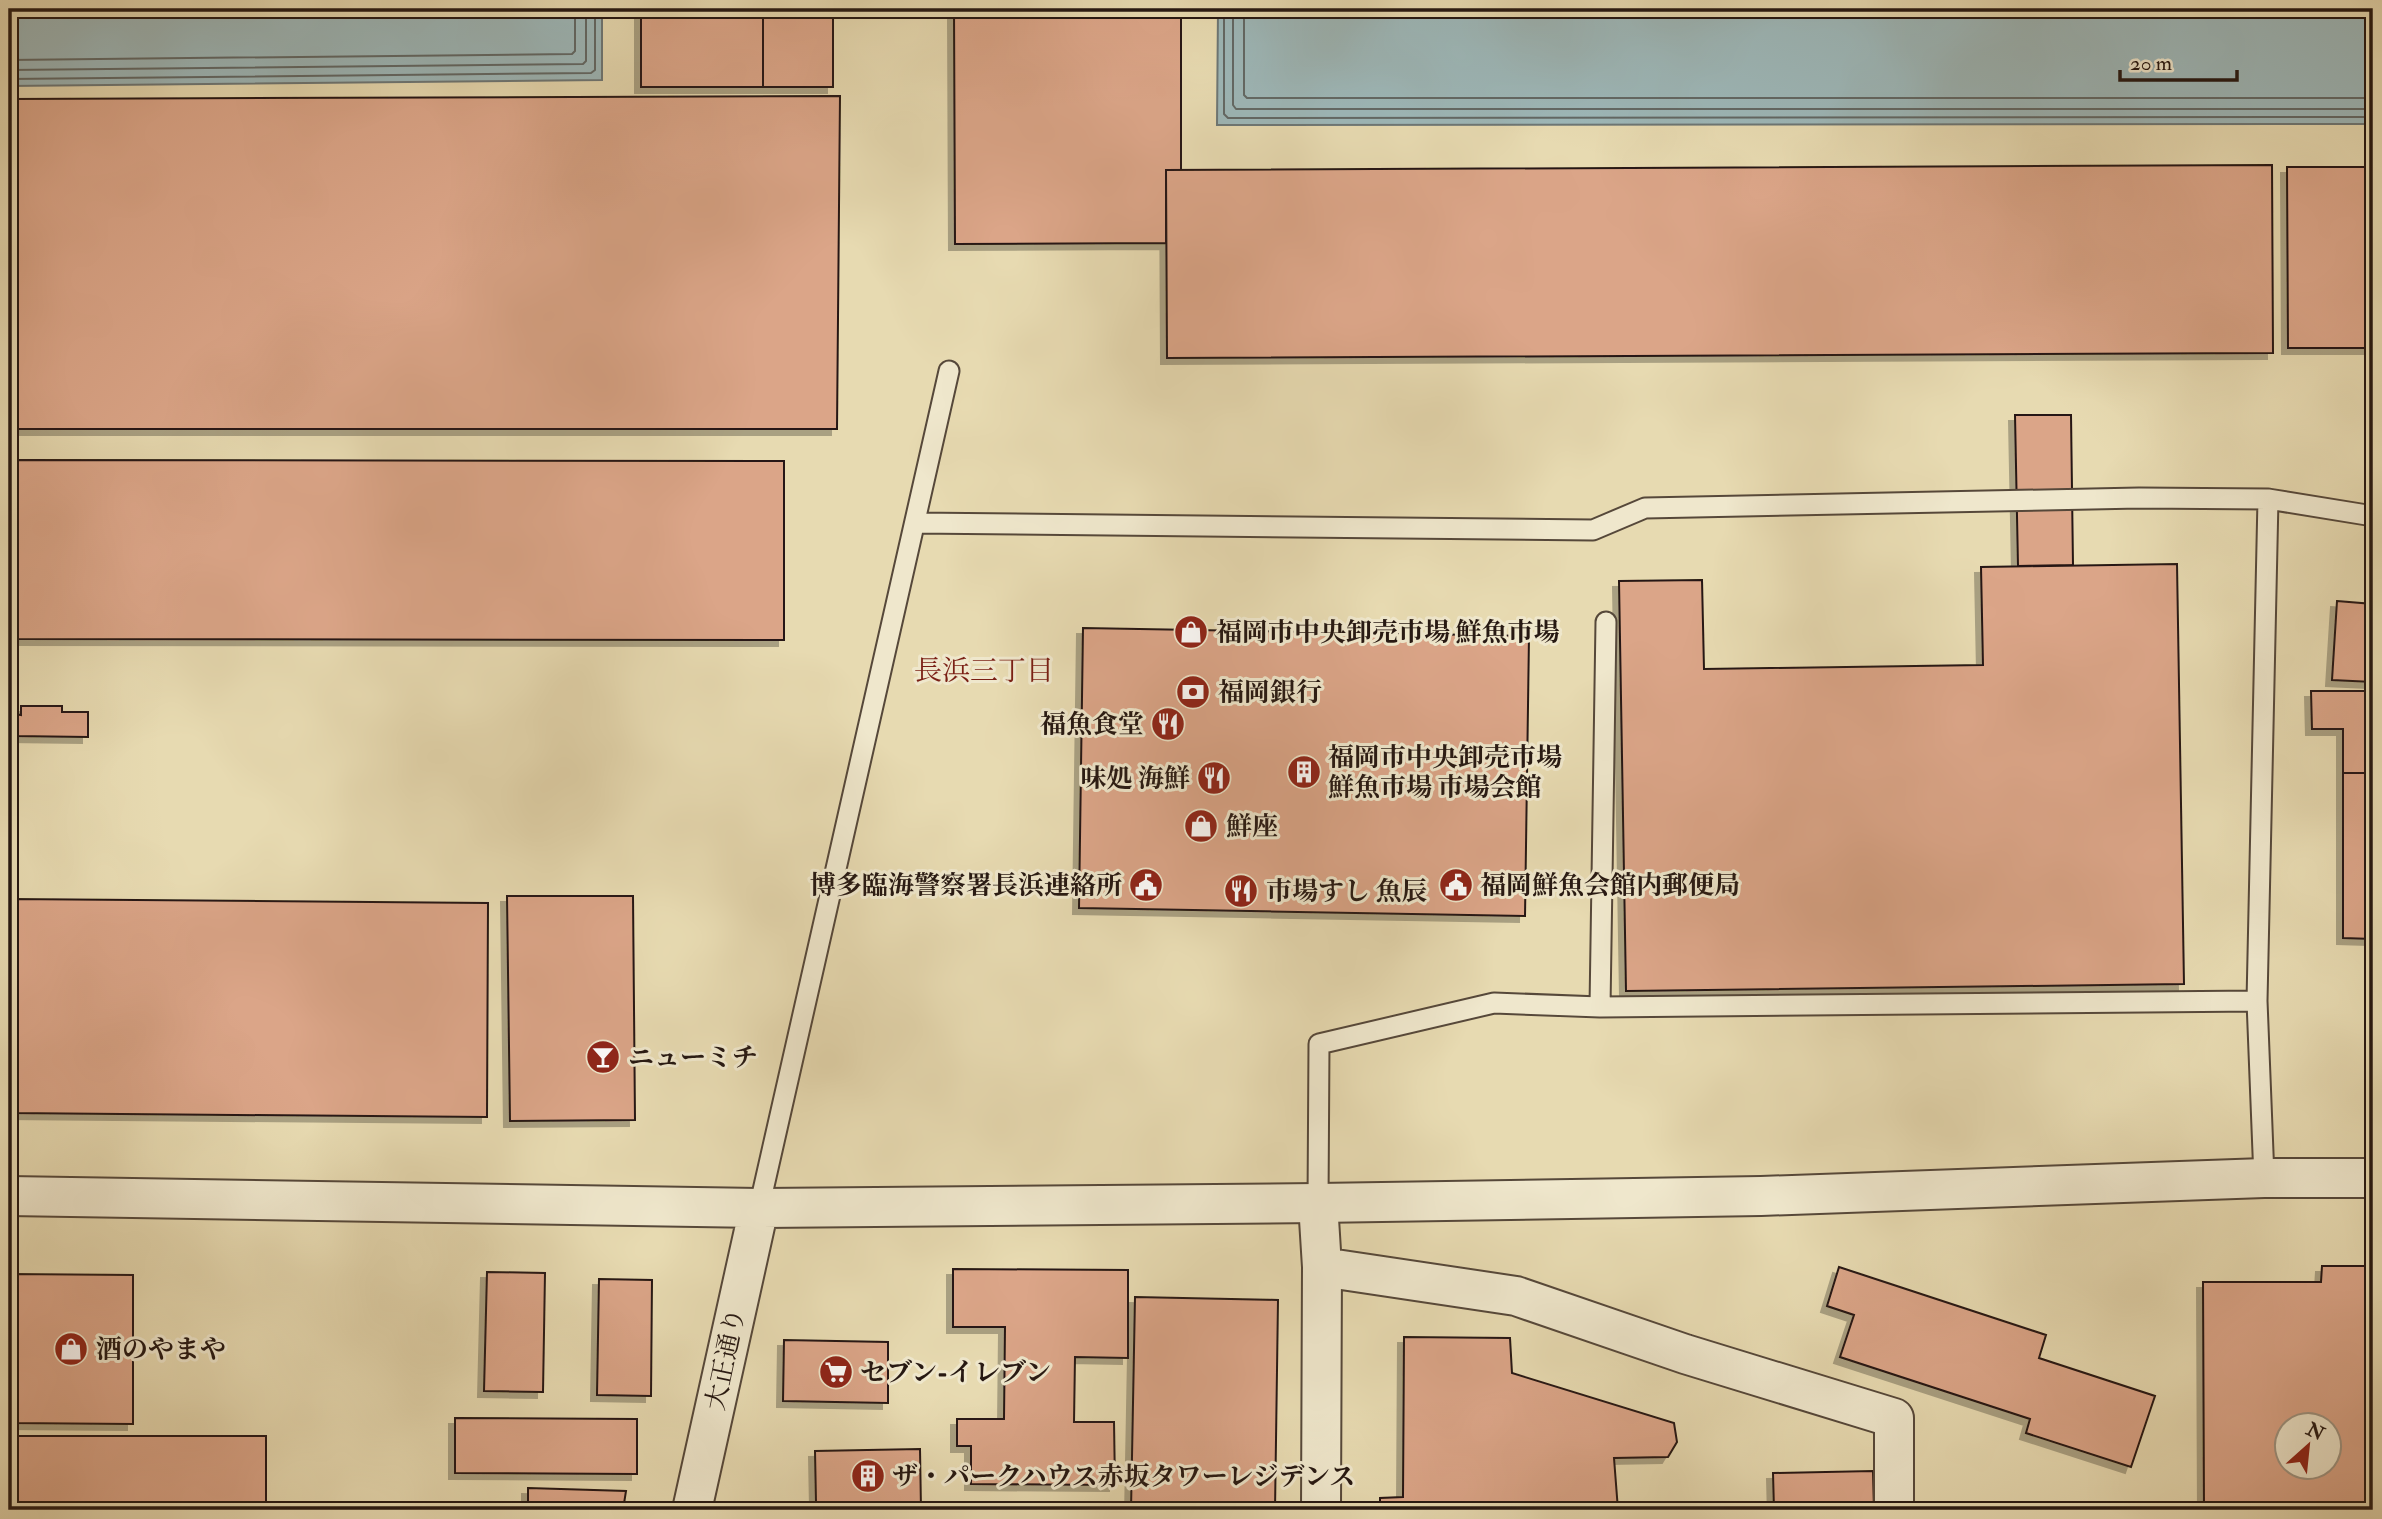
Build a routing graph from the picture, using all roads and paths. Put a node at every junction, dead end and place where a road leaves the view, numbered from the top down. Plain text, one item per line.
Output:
1 (949, 371) dead end
2 (2268, 499) junction
3 (2373, 516) edge
4 (915, 523) junction
5 (1606, 622) dead end
6 (2257, 1000) junction
7 (1600, 1006) junction
8 (2264, 1178) junction
9 (2373, 1178) edge
10 (9, 1196) edge
11 (1318, 1203) junction
12 (759, 1208) junction
13 (1322, 1267) junction
14 (692, 1510) edge
15 (1321, 1510) edge
16 (1894, 1510) edge

1 - 4 lane
2 - 3 lane
2 - 4 lane
2 - 6 lane
4 - 12 lane
5 - 7 lane
6 - 7 lane
6 - 8 lane
7 - 11 lane
8 - 9 street
8 - 11 street
10 - 12 street
11 - 12 street
11 - 13 street
12 - 14 street, 大正通り
13 - 15 street
13 - 16 street

